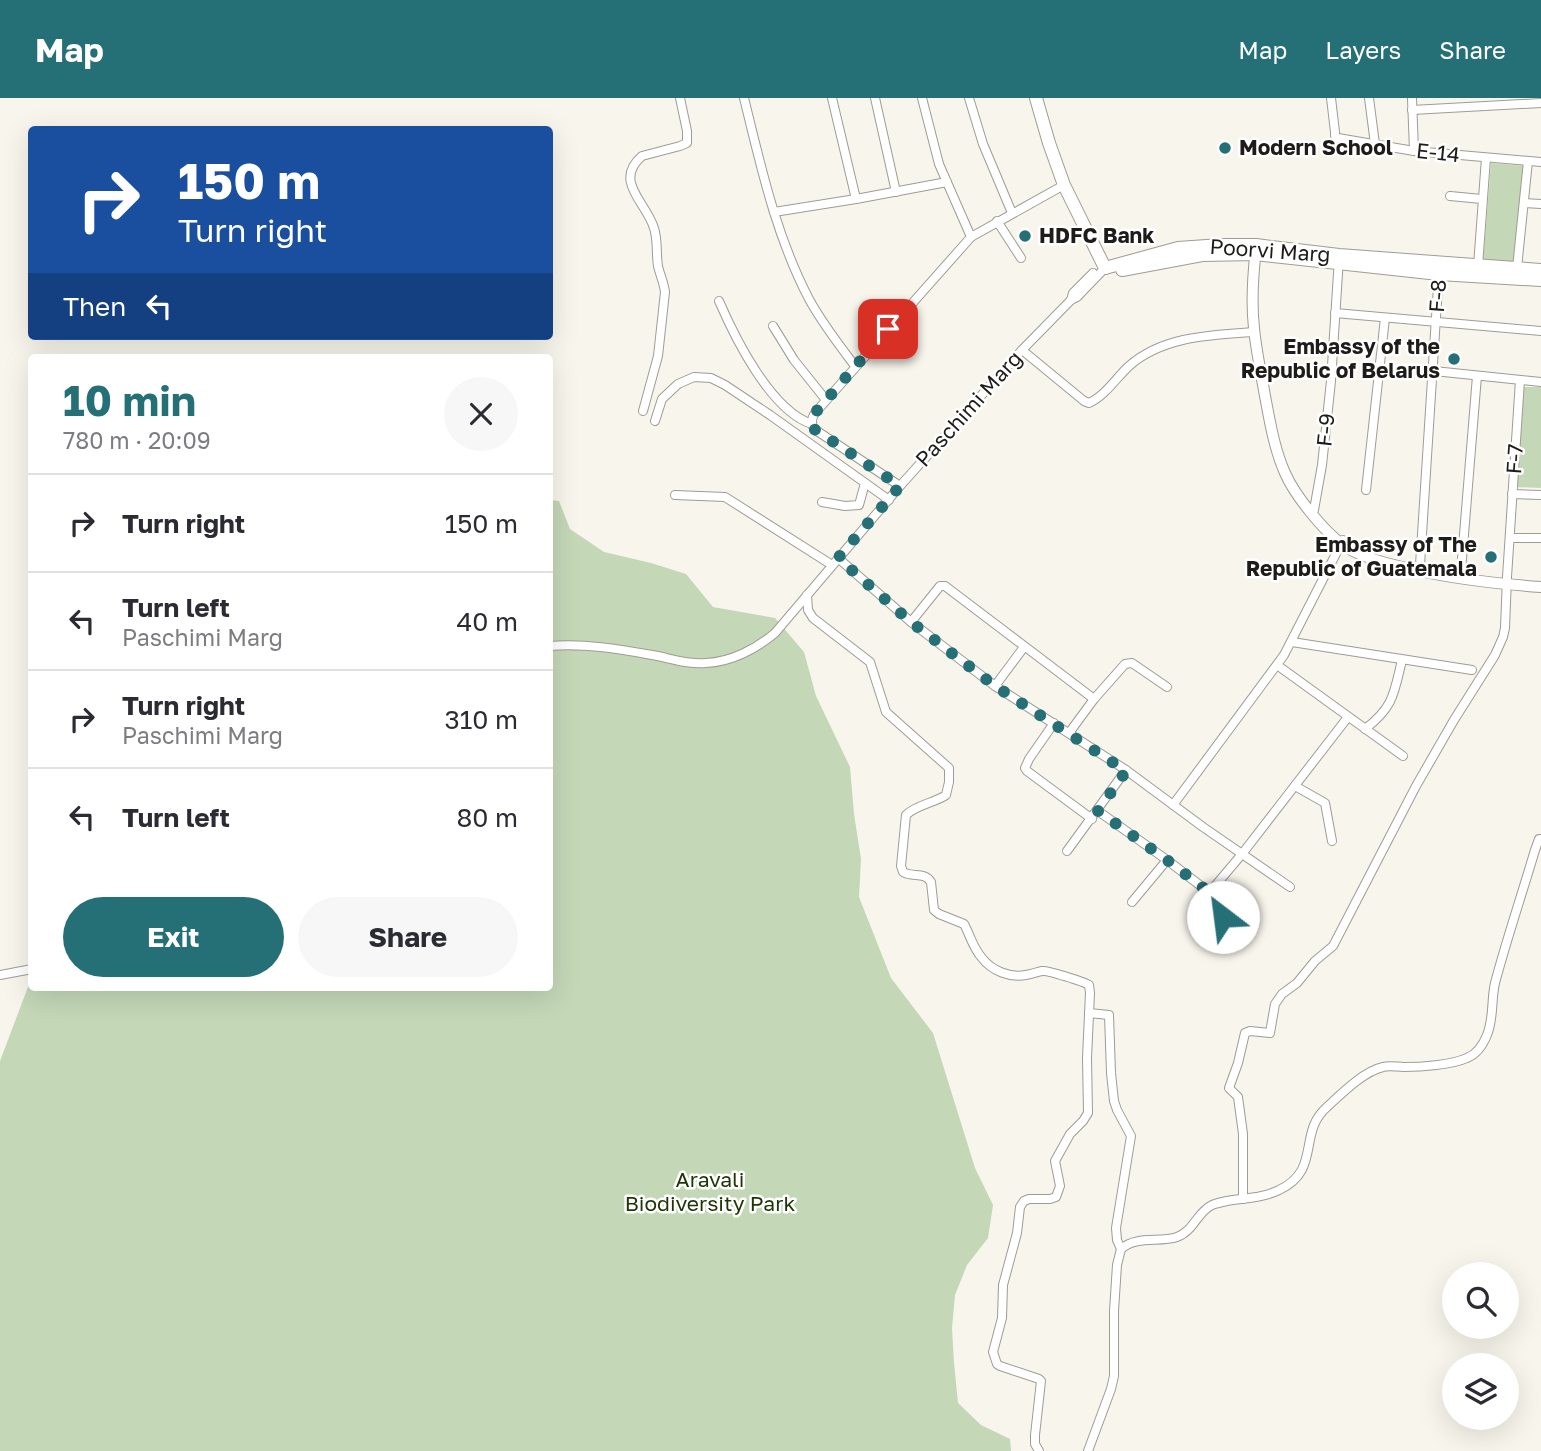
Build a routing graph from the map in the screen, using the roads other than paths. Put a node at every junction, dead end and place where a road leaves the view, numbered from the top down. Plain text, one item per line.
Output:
1 (680, 98) edge
2 (744, 98) edge
3 (832, 98) edge
4 (875, 98) edge
5 (922, 98) edge
6 (969, 98) edge
7 (1036, 98) edge
8 (1331, 98) edge
9 (1368, 98) edge
10 (1412, 98) edge
11 (1541, 103) edge
12 (1412, 110) junction
13 (1375, 144) junction
14 (1414, 151) junction
15 (1486, 158) junction
16 (1528, 161) junction
17 (1541, 162) edge
18 (947, 182) junction
19 (1064, 185) junction
20 (897, 192) junction
21 (1450, 196) dead end
22 (856, 199) junction
23 (1482, 199) junction
24 (1524, 203) junction
25 (1541, 204) edge
26 (774, 212) junction
27 (1012, 213) junction
28 (997, 221) junction
29 (971, 237) junction
30 (1258, 250) junction
31 (1021, 258) dead end
32 (1339, 260) junction
33 (1478, 265) junction
34 (1104, 266) junction
35 (1517, 268) junction
36 (1440, 269) junction
37 (1541, 270) edge
38 (1541, 279) edge
39 (719, 301) dead end
40 (1335, 313) junction
41 (1385, 318) junction
42 (1436, 321) junction
43 (772, 326) dead end
44 (1541, 331) edge
45 (1254, 332) junction
46 (1023, 350) junction
47 (855, 366) junction
48 (1434, 371) junction
49 (1477, 376) junction
50 (1520, 380) junction
51 (1541, 382) edge
52 (826, 400) junction
53 (643, 411) dead end
54 (655, 421) dead end
55 (811, 424) junction
56 (865, 483) junction
57 (900, 486) junction
58 (1366, 490) dead end
59 (1512, 494) junction
60 (675, 495) dead end
61 (1541, 495) edge
62 (889, 500) junction
63 (822, 502) dead end
64 (1314, 510) junction
65 (1510, 538) junction
66 (1541, 538) edge
67 (1343, 541) junction
68 (835, 562) junction
69 (1420, 565) junction
70 (1461, 571) junction
71 (1507, 581) junction
72 (1541, 581) edge
73 (1541, 587) edge
74 (807, 595) junction
75 (911, 622) junction
76 (1292, 642) junction
77 (553, 646) edge
78 (1024, 647) junction
79 (1402, 660) junction
80 (1277, 665) junction
81 (1472, 670) dead end
82 (995, 686) junction
83 (1167, 687) dead end
84 (1094, 699) junction
85 (1348, 717) junction
86 (1054, 723) junction
87 (1365, 729) junction
88 (1069, 733) junction
89 (1403, 756) dead end
90 (1126, 771) junction
91 (1295, 786) junction
92 (1174, 805) junction
93 (1098, 811) junction
94 (1092, 819) junction
95 (1541, 839) edge
96 (1332, 841) dead end
97 (1067, 851) dead end
98 (1242, 854) junction
99 (1167, 860) junction
100 (1290, 887) dead end
101 (1210, 892) junction
102 (1132, 902) dead end
103 (1247, 938) dead end
104 (28, 970) edge
105 (0, 975) edge
106 (1089, 1013) junction
107 (1242, 1199) junction
108 (1121, 1249) junction
109 (1039, 1451) edge
110 (1088, 1451) edge

1 - 53 street
2 - 26 street
3 - 22 street
4 - 20 street
5 - 18 street
6 - 27 street
7 - 19 main road
8 - 13 street, E-14
9 - 13 street
10 - 12 street
11 - 12 street
12 - 14 street
13 - 14 street, E-14
14 - 15 street, E-14
15 - 16 street, E-14
15 - 23 street
16 - 17 street, E-14
16 - 24 street
18 - 20 street
18 - 29 street
19 - 27 street
19 - 34 main road
20 - 22 street
21 - 23 street
22 - 26 street
23 - 33 street
24 - 25 street
24 - 35 street
26 - 47 street
27 - 28 street
28 - 29 street
28 - 31 street
29 - 47 street
30 - 32 main road, Poorvi Marg
30 - 34 main road, Poorvi Marg
30 - 45 street
30 - 64 street
32 - 36 main road, Poorvi Marg
32 - 40 street, F-9
33 - 35 main road, Poorvi Marg
33 - 36 main road, Poorvi Marg
34 - 46 street, Paschimi Marg
35 - 37 main road, Poorvi Marg
36 - 38 main road, Poorvi Marg
36 - 42 street, F-8
39 - 55 street
40 - 41 street
40 - 64 street, F-9
41 - 42 street
41 - 58 street
42 - 44 street
42 - 48 street, F-8
43 - 52 street
45 - 46 street
45 - 67 street
46 - 57 street, Paschimi Marg
47 - 52 street
48 - 49 street
48 - 69 street, F-8
49 - 50 street
49 - 70 street
50 - 51 street
50 - 59 street, F-7
52 - 55 street
54 - 56 street
55 - 57 street
56 - 62 street
56 - 63 street
57 - 62 street, Paschimi Marg
59 - 61 street
59 - 65 street, F-7
60 - 68 street
62 - 68 street, Paschimi Marg
64 - 67 street
65 - 66 street
65 - 71 street, F-7
67 - 69 street
67 - 71 street
67 - 76 street
68 - 74 street, Paschimi Marg
68 - 75 street
69 - 70 street
70 - 71 street
71 - 72 street
71 - 73 street
71 - 107 street, F-7
74 - 77 street, Paschimi Marg
74 - 106 street
75 - 78 street
75 - 82 street
76 - 79 street
76 - 80 street
78 - 82 street
78 - 84 street
79 - 81 street
79 - 87 street
80 - 85 street
80 - 92 street
82 - 86 street
83 - 84 street
84 - 88 street
85 - 87 street
85 - 91 street
86 - 88 street
86 - 94 street
87 - 89 street
88 - 90 street
90 - 92 street
90 - 93 street
91 - 96 street
91 - 98 street
92 - 98 street
93 - 94 street
93 - 99 street
94 - 97 street
95 - 107 street
98 - 100 street
98 - 101 street
99 - 101 street
99 - 102 street
101 - 103 street
104 - 105 street
106 - 108 street
106 - 109 street
107 - 108 street
108 - 110 street

